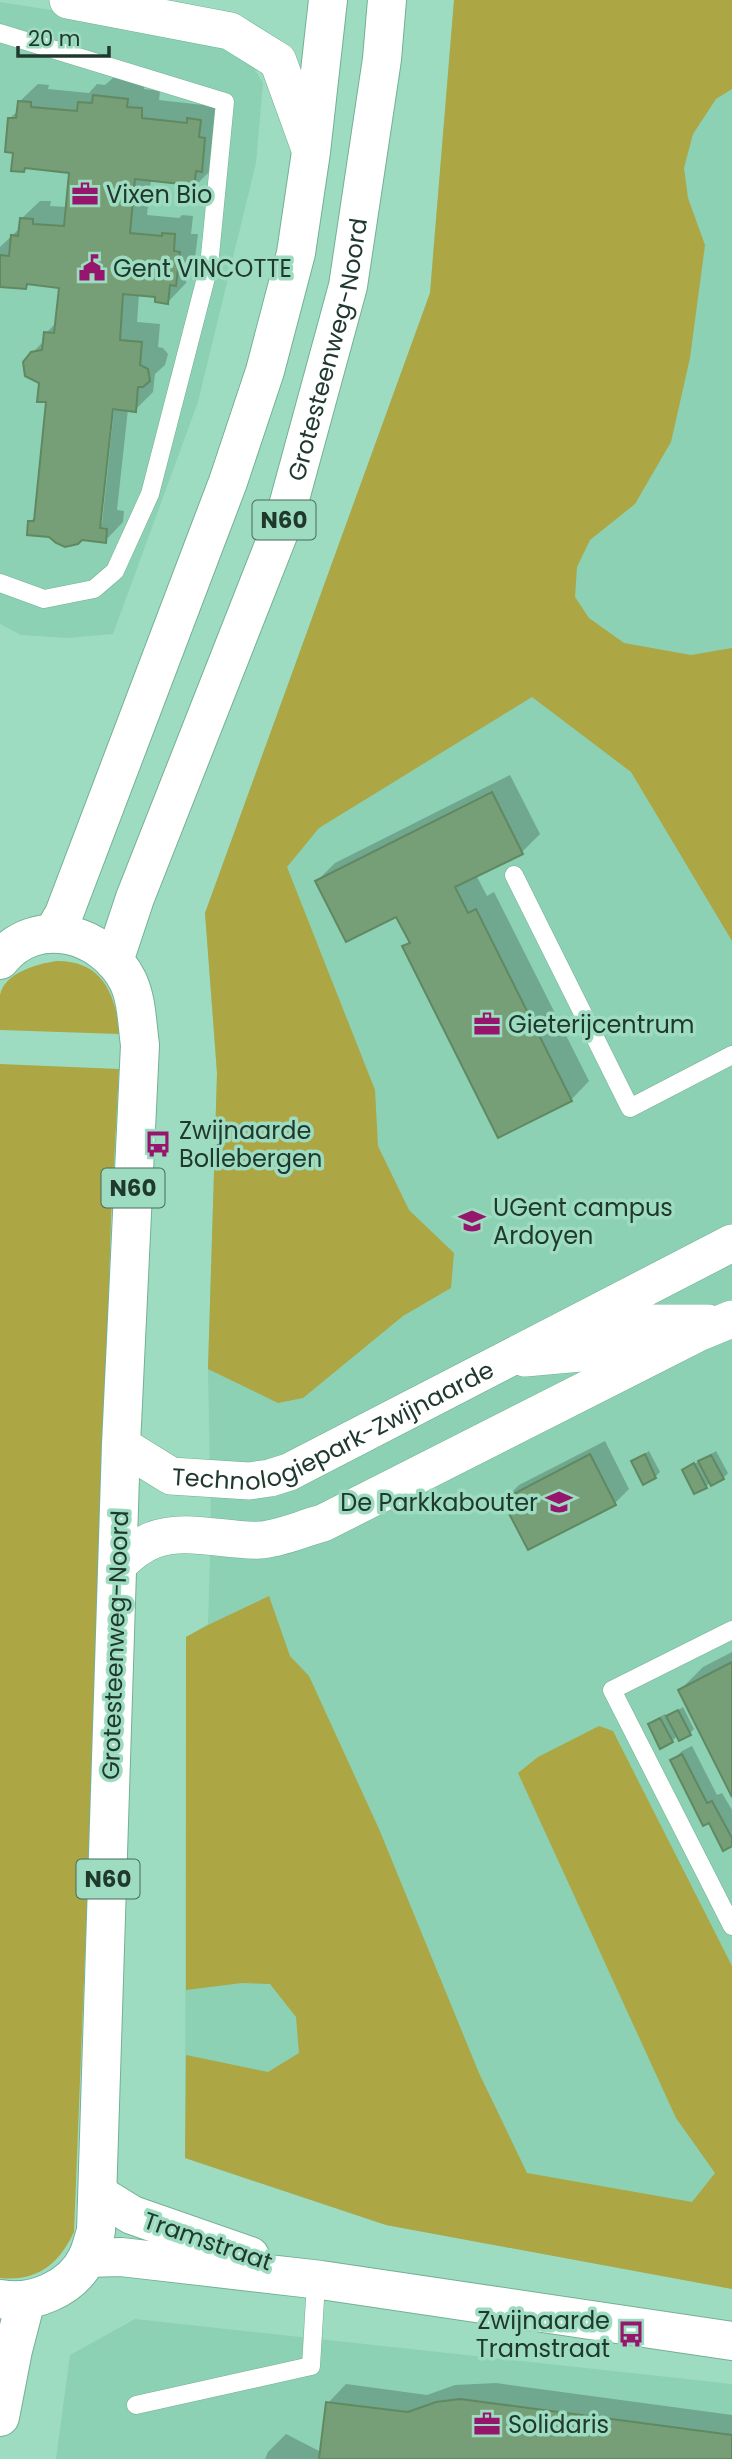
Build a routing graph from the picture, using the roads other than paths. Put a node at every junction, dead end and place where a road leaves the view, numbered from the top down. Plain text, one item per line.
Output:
1 (68, 0) edge
2 (328, 0) edge
3 (387, 0) edge
4 (0, 33) edge
5 (311, 152) junction
6 (0, 583) edge
7 (513, 875) dead end
8 (53, 933) junction
9 (1, 956) edge
10 (114, 961) junction
11 (732, 1055) edge
12 (732, 1243) edge
13 (681, 1271) junction
14 (726, 1321) edge
15 (640, 1323) junction
16 (581, 1353) junction
17 (506, 1360) junction
18 (527, 1420) junction
19 (121, 1445) junction
20 (118, 1565) junction
21 (732, 1630) edge
22 (732, 1926) edge
23 (98, 2194) junction
24 (87, 2258) junction
25 (321, 2280) junction
26 (13, 2300) edge
27 (732, 2341) edge
28 (136, 2405) dead end
29 (0, 2417) edge

1 - 5 street
2 - 5 main road, N60
3 - 10 main road, Grotesteenweg-Noord / N60
4 - 6 lane
5 - 8 main road, N60
7 - 11 lane
8 - 9 main road, Grotesteenweg-Noord / N60
8 - 10 main road, Grotesteenweg-Noord / N60
10 - 19 main road, Grotesteenweg-Noord / N60
12 - 13 street, Technologiepark-Zwijnaarde
13 - 15 street, Technologiepark-Zwijnaarde
13 - 17 street, Technologiepark-Zwijnaarde
14 - 15 street, Technologiepark-Zwijnaarde
14 - 18 street, Technologiepark-Zwijnaarde
15 - 16 street, Technologiepark-Zwijnaarde
16 - 17 street, Technologiepark-Zwijnaarde
16 - 18 street, Technologiepark-Zwijnaarde
17 - 19 street, Technologiepark-Zwijnaarde
18 - 20 street, Technologiepark-Zwijnaarde
19 - 20 main road, Grotesteenweg-Noord / N60
20 - 23 main road, Grotesteenweg-Noord / N60
21 - 22 lane
23 - 24 main road, Grotesteenweg-Noord / N60
23 - 25 main road, Tramstraat
24 - 25 main road, Tramstraat
24 - 26 main road, Grotesteenweg-Noord / N60
25 - 27 main road, Tramstraat
25 - 28 lane
26 - 29 main road, Grotesteenweg-Noord / N60

